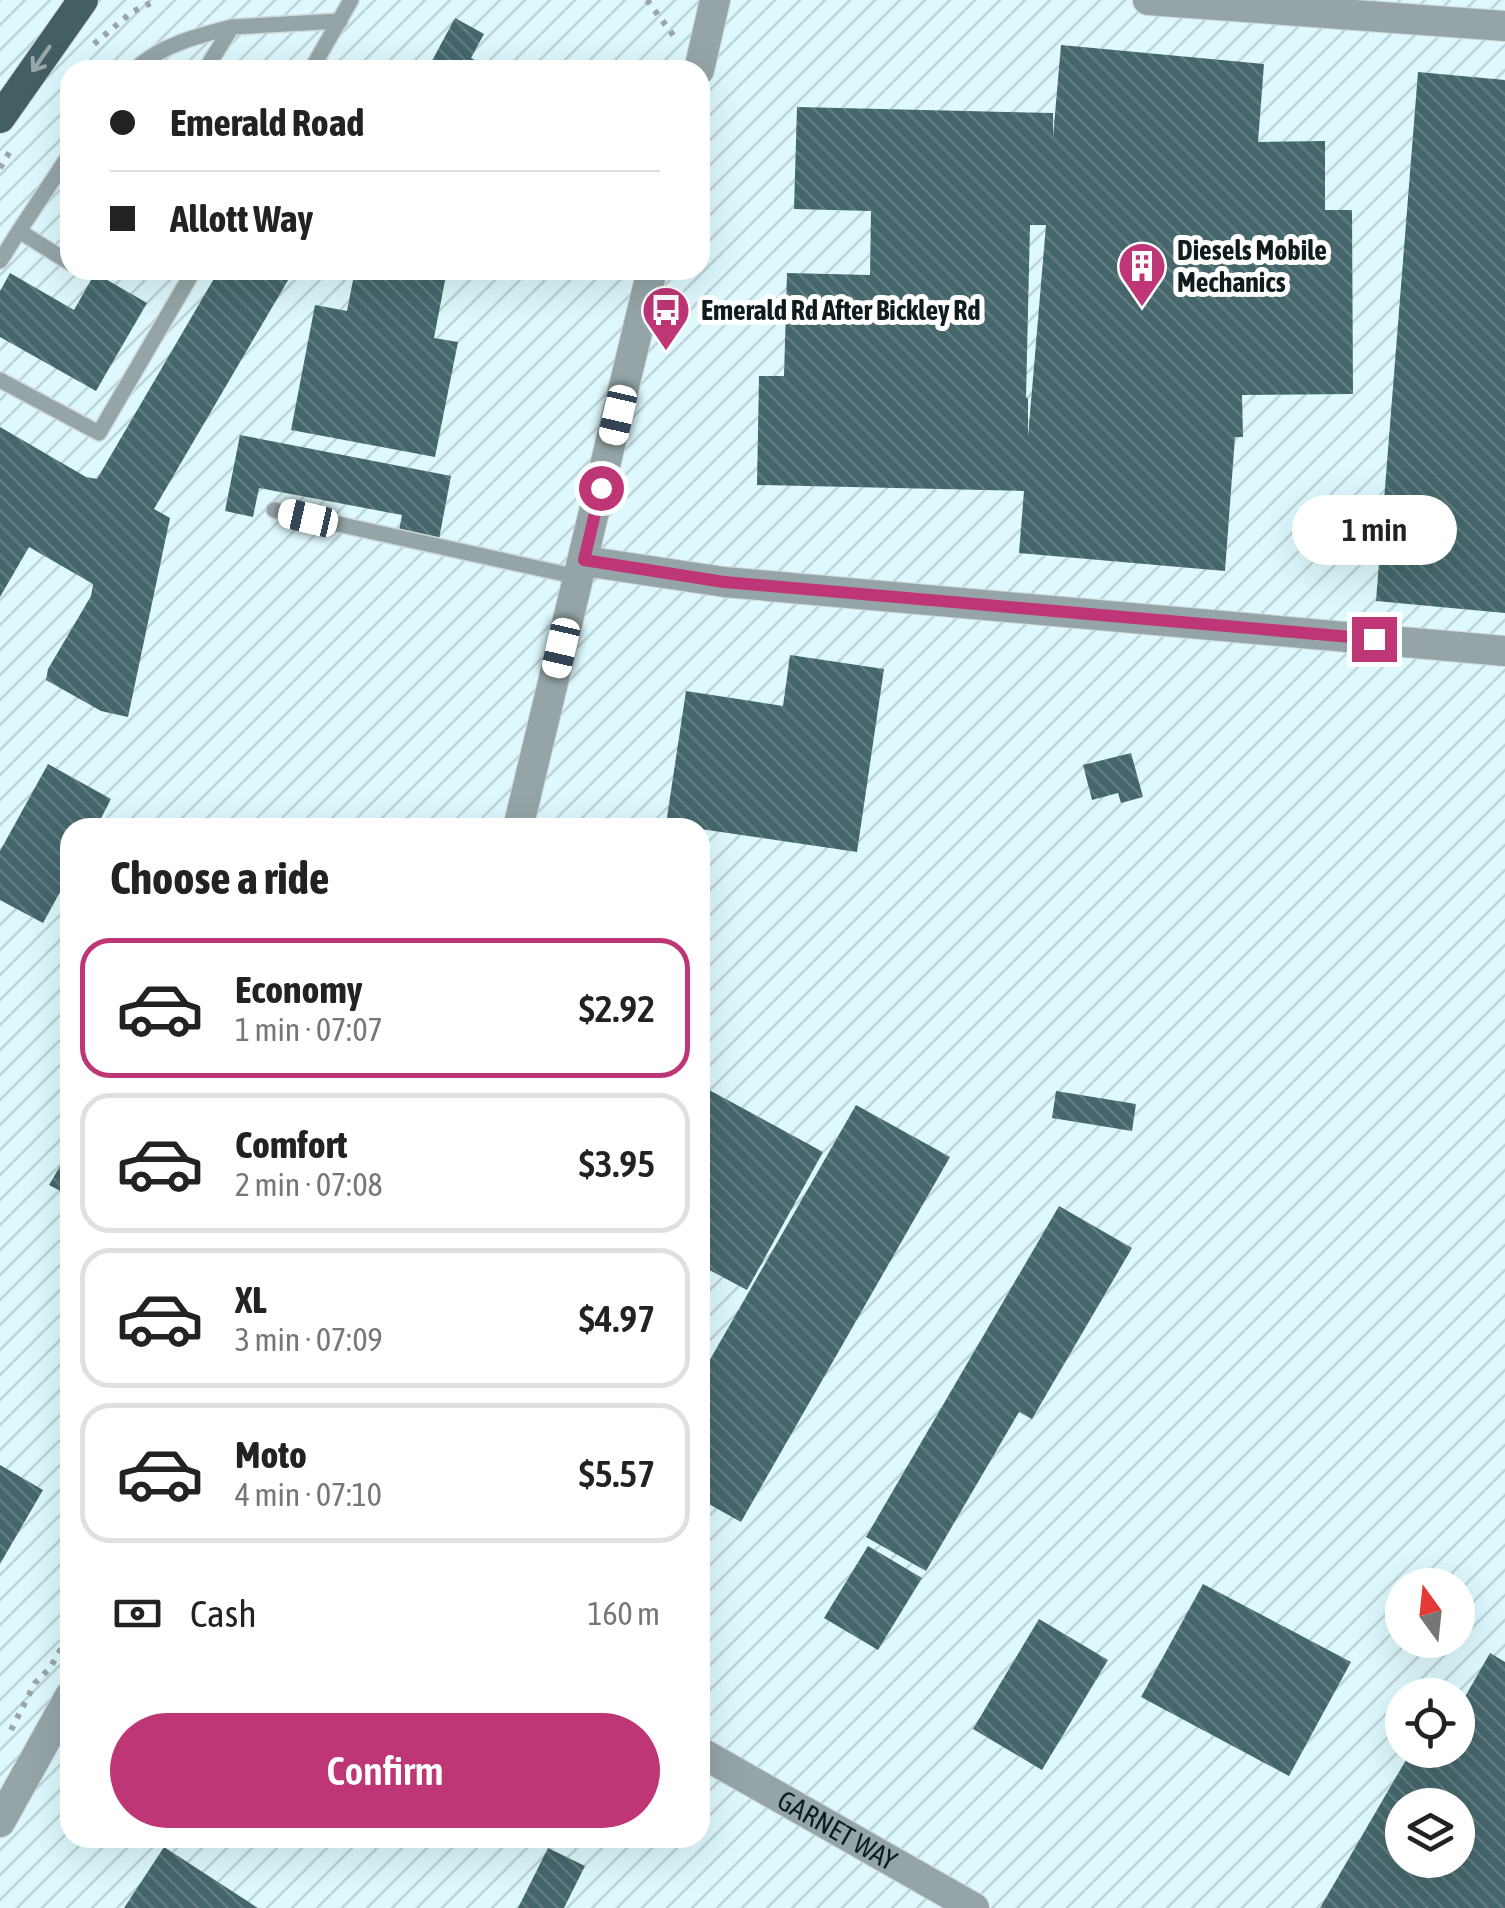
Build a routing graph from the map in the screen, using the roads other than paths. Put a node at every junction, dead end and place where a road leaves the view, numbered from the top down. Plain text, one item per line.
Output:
1 (82, 0) edge
2 (352, 0) edge
3 (715, 0) edge
4 (1148, 0) edge
5 (340, 20) junction
6 (1505, 26) edge
7 (232, 27) junction
8 (690, 58) edge
9 (144, 60) edge
10 (211, 60) edge
11 (318, 60) edge
12 (0, 118) edge
13 (60, 169) edge
14 (19, 231) junction
15 (60, 257) edge
16 (0, 261) edge
17 (188, 280) edge
18 (650, 280) edge
19 (0, 380) edge
20 (274, 510) dead end
21 (581, 569) junction
22 (1505, 652) edge
23 (520, 818) edge
24 (60, 1714) edge
25 (710, 1758) edge
26 (0, 1822) edge
27 (974, 1908) edge

1 -> 12 main road
2 - 5 lane
3 - 8 street
4 - 6 street
5 - 7 lane
5 - 11 lane
7 - 9 lane
7 - 10 lane
13 - 14 lane
14 - 15 lane
14 - 16 lane
17 - 19 lane
18 - 21 street
20 - 21 lane
21 - 22 street
21 - 23 street
24 - 26 street
25 - 27 street, GARNET WAY

